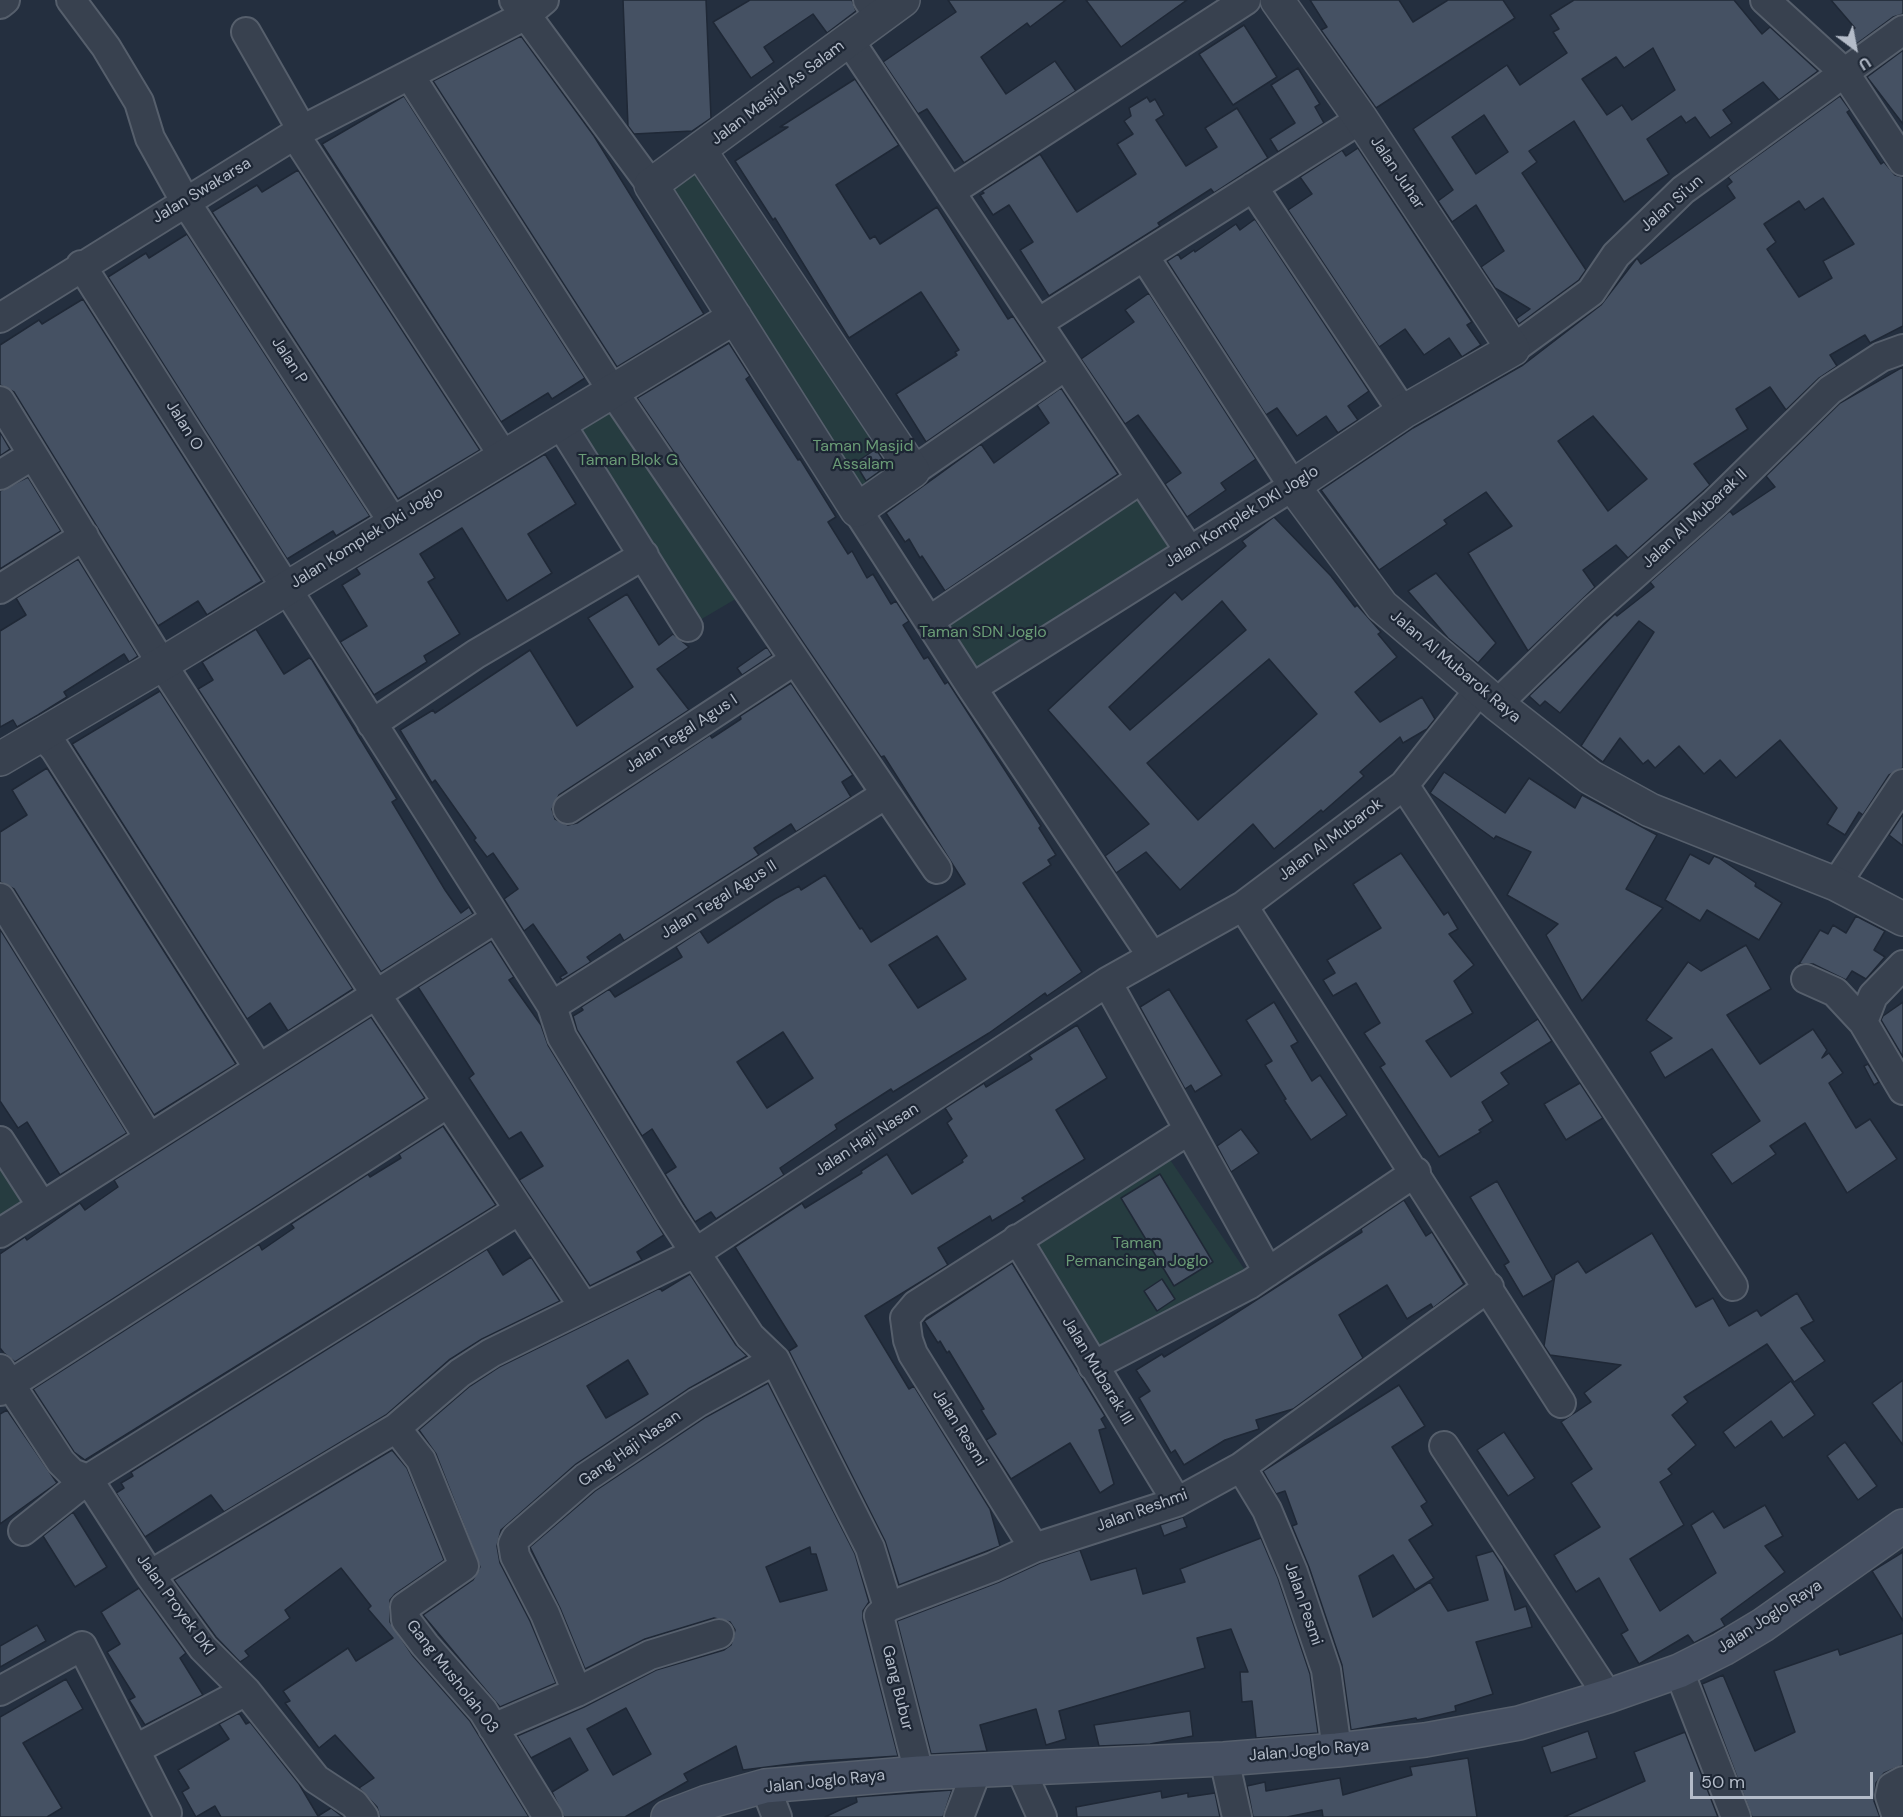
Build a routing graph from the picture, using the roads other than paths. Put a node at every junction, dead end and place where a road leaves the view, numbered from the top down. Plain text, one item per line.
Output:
1 (5, 0) edge
2 (71, 0) edge
3 (1246, 0) edge
4 (1277, 0) edge
5 (1765, 0) edge
6 (0, 4) edge
7 (528, 5) edge
8 (883, 6) edge
9 (1903, 30) edge
10 (246, 32) dead end
11 (849, 40) junction
12 (1844, 72) junction
13 (410, 76) junction
14 (1361, 119) junction
15 (298, 132) junction
16 (700, 151) junction
17 (1903, 161) edge
18 (651, 185) junction
19 (1253, 187) junction
20 (950, 192) junction
21 (185, 201) junction
22 (1144, 256) junction
23 (81, 265) junction
24 (735, 317) junction
25 (0, 318) edge
26 (1038, 323) junction
27 (1513, 349) junction
28 (1903, 349) edge
29 (1065, 366) junction
30 (612, 390) junction
31 (0, 400) edge
32 (1403, 412) junction
33 (560, 423) junction
34 (33, 455) junction
35 (503, 455) junction
36 (913, 471) junction
37 (0, 475) edge
38 (1141, 479) junction
39 (1293, 486) junction
40 (857, 510) junction
41 (393, 522) junction
42 (84, 536) junction
43 (1189, 550) junction
44 (644, 555) junction
45 (287, 587) junction
46 (0, 589) edge
47 (929, 621) junction
48 (688, 627) dead end
49 (795, 660) junction
50 (162, 664) junction
51 (972, 688) junction
52 (1488, 696) junction
53 (372, 724) junction
54 (42, 733) junction
55 (0, 759) edge
56 (1903, 784) edge
57 (1404, 785) junction
58 (886, 794) junction
59 (568, 809) dead end
60 (937, 869) dead end
61 (1836, 885) junction
62 (0, 898) edge
63 (1243, 906) junction
64 (495, 919) junction
65 (1903, 919) edge
66 (1152, 956) junction
67 (1903, 965) edge
68 (1806, 979) dead end
69 (1107, 982) junction
70 (377, 996) junction
71 (552, 1006) junction
72 (1863, 1022) junction
73 (258, 1067) junction
74 (1903, 1090) edge
75 (448, 1103) junction
76 (1189, 1130) junction
77 (149, 1138) junction
78 (0, 1141) edge
79 (1416, 1173) junction
80 (42, 1206) junction
81 (519, 1210) junction
82 (0, 1233) edge
83 (1017, 1239) junction
84 (695, 1253) junction
85 (1268, 1272) junction
86 (1733, 1286) dead end
87 (1489, 1287) junction
88 (584, 1307) junction
89 (775, 1360) junction
90 (1093, 1366) junction
91 (3, 1381) edge
92 (1561, 1403) dead end
93 (396, 1428) junction
94 (1444, 1446) dead end
95 (1241, 1467) junction
96 (88, 1479) junction
97 (1177, 1502) junction
98 (1903, 1526) edge
99 (23, 1531) dead end
100 (1034, 1548) junction
101 (150, 1575) junction
102 (888, 1607) junction
103 (719, 1634) dead end
104 (1679, 1671) junction
105 (0, 1691) edge
106 (246, 1691) junction
107 (577, 1692) junction
108 (1608, 1696) junction
109 (493, 1728) junction
110 (136, 1749) junction
111 (1337, 1750) junction
112 (1224, 1759) junction
113 (1020, 1768) junction
114 (977, 1770) junction
115 (919, 1773) junction
116 (1903, 1780) edge
117 (765, 1786) junction
118 (167, 1813) dead end
119 (364, 1817) edge
120 (548, 1817) edge
121 (668, 1817) edge
122 (777, 1817) edge
123 (959, 1817) edge
124 (1042, 1817) edge
125 (1237, 1817) edge
126 (1736, 1817) edge
127 (1897, 1817) edge

1 - 6 street
2 - 21 street, Jalan P
3 - 20 street
4 - 14 street, Jalan Juhar
5 - 12 street
7 - 13 street, Jalan Swakarsa
7 - 18 street
8 - 11 street, Jalan Masjid As Salam
9 - 12 street
10 - 15 street
11 - 16 street, Jalan Masjid As Salam
11 - 20 street
12 - 17 street
12 - 27 street, Jalan Si'un
13 - 15 street, Jalan Swakarsa
13 - 30 street
14 - 19 street
14 - 27 street, Jalan Juhar
15 - 21 street, Jalan Swakarsa
15 - 35 street
16 - 18 street, Jalan Masjid As Salam
16 - 36 street
18 - 24 street
19 - 22 street
19 - 32 street
20 - 26 street
21 - 23 street, Jalan Swakarsa
21 - 41 street, Jalan P
22 - 26 street
22 - 39 street, Jalan Al Mubarok Raya
23 - 25 street, Jalan Swakarsa
23 - 45 street, Jalan O
24 - 30 street, Jalan Komplek Dki Joglo
24 - 40 street
26 - 29 street
27 - 32 street, Jalan Komplek DKI Joglo
28 - 52 street, Jalan Al Mubarak II
29 - 36 street
29 - 38 street
30 - 33 street, Jalan Komplek Dki Joglo
30 - 49 street
31 - 34 street
32 - 39 street, Jalan Komplek DKI Joglo
33 - 35 street, Jalan Komplek Dki Joglo
33 - 44 street
34 - 37 street
34 - 42 street
35 - 41 street, Jalan Komplek Dki Joglo
36 - 40 street
38 - 43 street
38 - 47 street
39 - 43 street, Jalan Komplek DKI Joglo
39 - 52 street, Jalan Al Mubarok Raya
40 - 47 street
41 - 45 street, Jalan Komplek Dki Joglo
42 - 46 street
42 - 50 street
43 - 51 street, Jalan Komplek DKI Joglo
44 - 48 street
44 - 53 street
45 - 50 street, Jalan Komplek Dki Joglo
45 - 53 street, Jalan O
47 - 51 street
49 - 58 street
49 - 59 street, Jalan Tegal Agus I
50 - 54 street, Jalan Komplek Dki Joglo
50 - 70 street
51 - 66 street
52 - 57 street, Jalan Al Mubarok
52 - 61 street, Jalan Al Mubarok Raya
53 - 64 street, Jalan O
54 - 55 street, Jalan Komplek Dki Joglo
54 - 73 street
56 - 61 street
57 - 63 street, Jalan Al Mubarok
57 - 86 street
58 - 60 street
58 - 71 street, Jalan Tegal Agus II
61 - 65 street, Jalan Al Mubarok Raya
62 - 77 street
63 - 66 street, Jalan Al Mubarok
63 - 79 street
64 - 70 street
64 - 71 street, Jalan O
66 - 69 street, Jalan Haji Nasan
67 - 72 street
68 - 72 street
69 - 76 street
69 - 84 street, Jalan Haji Nasan
70 - 73 street
70 - 75 street
71 - 84 street, Jalan O
72 - 74 street
73 - 77 street
75 - 81 street
75 - 91 street
76 - 83 street
76 - 85 street
77 - 80 street
78 - 80 street
79 - 85 street
79 - 87 street
80 - 82 street
81 - 88 street
81 - 96 street
83 - 90 street, Jalan Mubarak III
83 - 100 street, Jalan Resmi
84 - 88 street, Jalan Haji Nasan
84 - 89 street
85 - 90 street
87 - 92 street
87 - 95 street, Jalan Reshmi
88 - 93 street, Jalan Haji Nasan
89 - 102 street
89 - 107 street, Gang Haji Nasan
90 - 97 street, Jalan Mubarak III
91 - 96 street
93 - 101 street, Jalan Haji Nasan
93 - 109 street, Gang Musholah 03
94 - 108 street
95 - 97 street, Jalan Reshmi
95 - 111 street, Jalan Pesmi
96 - 99 street
96 - 101 street, Jalan Proyek DKI
97 - 100 street, Jalan Reshmi
98 - 104 main road, Jalan Joglo Raya
100 - 102 street, Jalan Reshmi
101 - 106 street, Jalan Proyek DKI
102 - 115 street, Gang Bubur
103 - 107 street
104 - 108 main road, Jalan Joglo Raya
104 - 126 street
105 - 110 street
106 - 110 street
106 - 119 street, Jalan Proyek DKI
107 - 109 street
108 - 111 main road, Jalan Joglo Raya
109 - 120 street, Gang Musholah 03
110 - 118 street
111 - 112 main road, Jalan Joglo Raya
112 - 113 main road, Jalan Joglo Raya
112 - 125 street
113 - 114 main road, Jalan Joglo Raya
113 - 124 street
114 - 115 main road, Jalan Joglo Raya
114 - 123 street
115 - 117 main road, Jalan Joglo Raya
116 - 127 street
117 - 121 main road, Jalan Joglo Raya
117 - 122 street

